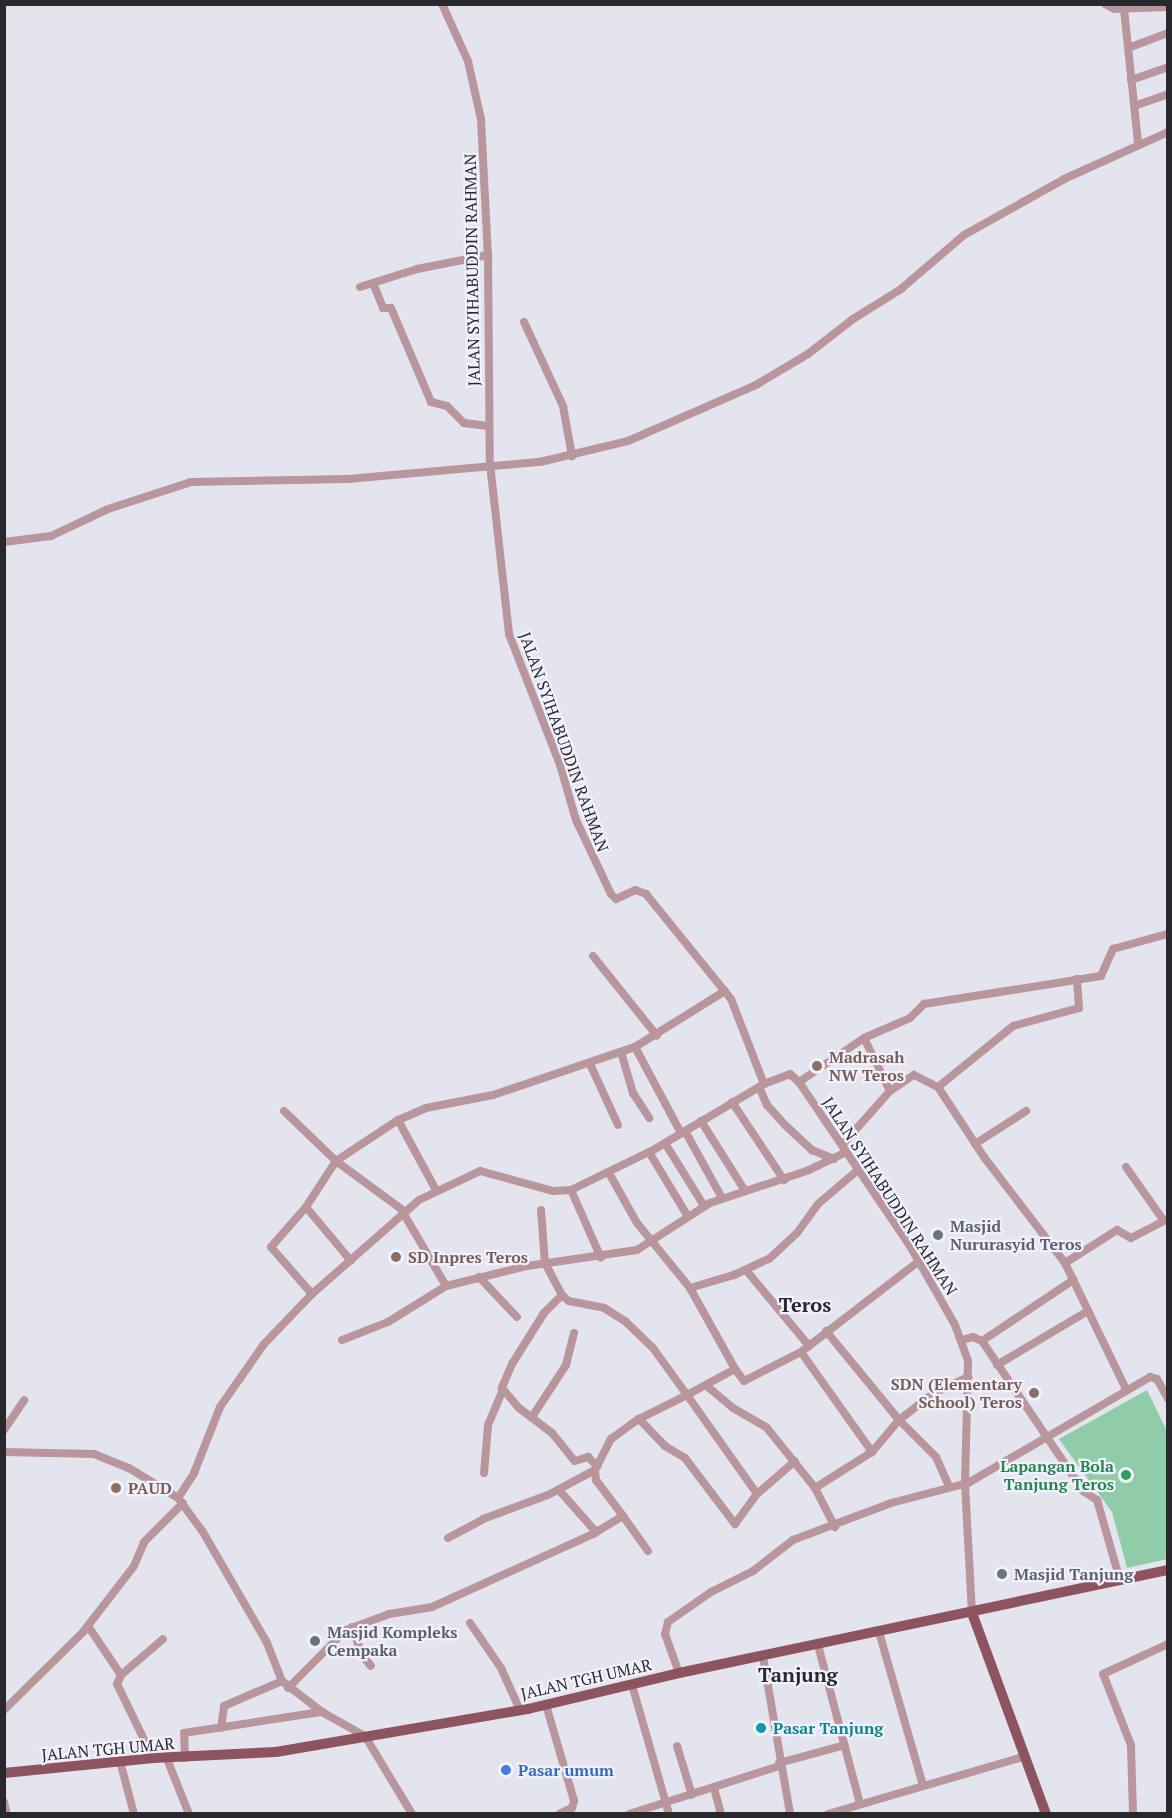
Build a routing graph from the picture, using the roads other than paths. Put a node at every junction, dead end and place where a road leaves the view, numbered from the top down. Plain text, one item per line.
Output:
1 (442, 4) edge
2 (1105, 4) edge
3 (1167, 7) edge
4 (1124, 9) junction
5 (1167, 33) edge
6 (1128, 48) junction
7 (1167, 67) edge
8 (1131, 80) junction
9 (1167, 94) edge
10 (1134, 106) junction
11 (1167, 132) edge
12 (1138, 142) junction
13 (488, 255) junction
14 (373, 283) junction
15 (360, 287) dead end
16 (524, 322) dead end
17 (488, 426) junction
18 (572, 456) junction
19 (490, 464) junction
20 (4, 542) edge
21 (1167, 934) edge
22 (593, 956) dead end
23 (1077, 979) junction
24 (725, 991) junction
25 (657, 1036) junction
26 (864, 1038) junction
27 (635, 1047) junction
28 (621, 1052) junction
29 (590, 1064) junction
30 (799, 1082) junction
31 (762, 1085) junction
32 (938, 1087) junction
33 (890, 1091) junction
34 (732, 1102) junction
35 (284, 1111) dead end
36 (1026, 1111) dead end
37 (649, 1118) dead end
38 (398, 1120) junction
39 (701, 1121) junction
40 (618, 1125) dead end
41 (683, 1132) junction
42 (665, 1143) junction
43 (975, 1144) junction
44 (844, 1148) junction
45 (649, 1152) junction
46 (834, 1159) junction
47 (336, 1161) junction
48 (1126, 1167) dead end
49 (858, 1170) junction
50 (609, 1173) junction
51 (784, 1180) junction
52 (436, 1190) junction
53 (571, 1190) junction
54 (745, 1191) junction
55 (722, 1198) junction
56 (704, 1206) junction
57 (306, 1207) junction
58 (541, 1210) dead end
59 (404, 1212) junction
60 (687, 1215) junction
61 (1166, 1220) edge
62 (653, 1244) junction
63 (601, 1258) junction
64 (351, 1261) junction
65 (919, 1261) junction
66 (545, 1263) junction
67 (1065, 1263) junction
68 (746, 1270) junction
69 (479, 1277) junction
70 (1074, 1280) junction
71 (446, 1286) junction
72 (690, 1288) junction
73 (312, 1294) junction
74 (562, 1294) junction
75 (1088, 1311) junction
76 (517, 1317) dead end
77 (826, 1331) junction
78 (574, 1333) dead end
79 (342, 1340) dead end
80 (962, 1340) junction
81 (982, 1341) junction
82 (809, 1346) junction
83 (801, 1352) junction
84 (997, 1365) junction
85 (735, 1369) junction
86 (969, 1377) junction
87 (708, 1387) junction
88 (1126, 1389) junction
89 (503, 1390) junction
90 (687, 1395) junction
91 (1167, 1399) edge
92 (24, 1400) dead end
93 (532, 1417) junction
94 (639, 1419) junction
95 (900, 1420) junction
96 (4, 1430) edge
97 (1047, 1438) junction
98 (4, 1452) edge
99 (872, 1452) junction
100 (795, 1461) junction
101 (596, 1468) junction
102 (484, 1473) dead end
103 (965, 1484) junction
104 (949, 1486) junction
105 (815, 1488) junction
106 (559, 1490) junction
107 (757, 1494) junction
108 (180, 1500) junction
109 (622, 1516) junction
110 (835, 1527) junction
111 (596, 1532) junction
112 (448, 1538) dead end
113 (648, 1551) dead end
114 (1167, 1570) edge
115 (1120, 1580) junction
116 (972, 1613) junction
117 (470, 1623) dead end
118 (88, 1626) junction
119 (352, 1627) junction
120 (879, 1632) junction
121 (163, 1639) dead end
122 (1167, 1644) edge
123 (818, 1645) junction
124 (763, 1657) junction
125 (371, 1666) dead end
126 (680, 1673) junction
127 (122, 1675) junction
128 (285, 1685) junction
129 (632, 1685) junction
130 (546, 1705) junction
131 (4, 1710) edge
132 (520, 1710) junction
133 (322, 1712) junction
134 (221, 1728) junction
135 (365, 1736) junction
136 (845, 1745) junction
137 (677, 1746) dead end
138 (1023, 1757) junction
139 (153, 1758) junction
140 (185, 1758) junction
141 (167, 1759) junction
142 (120, 1761) junction
143 (779, 1764) junction
144 (4, 1773) edge
145 (923, 1785) junction
146 (714, 1788) junction
147 (692, 1795) junction
148 (4, 1802) edge
149 (666, 1803) junction
150 (860, 1804) junction
151 (560, 1813) edge
152 (7, 1814) edge
153 (134, 1814) edge
154 (189, 1814) edge
155 (412, 1814) edge
156 (629, 1814) edge
157 (669, 1814) edge
158 (721, 1814) edge
159 (790, 1814) edge
160 (828, 1814) edge
161 (1046, 1814) edge
162 (1133, 1814) edge

1 - 13 street, JALAN SYIHABUDDIN RAHMAN
2 - 4 street
3 - 4 street
4 - 6 street
5 - 6 street
6 - 8 street
7 - 8 street
8 - 10 street
9 - 10 street
10 - 12 street
11 - 12 street
12 - 18 street
13 - 14 street
13 - 17 street, JALAN SYIHABUDDIN RAHMAN
14 - 15 street
14 - 17 street
16 - 18 street
17 - 19 street, JALAN SYIHABUDDIN RAHMAN
18 - 19 street
19 - 20 street
19 - 24 street, JALAN SYIHABUDDIN RAHMAN
21 - 23 street
22 - 25 street
23 - 26 street
23 - 32 street
24 - 25 street
24 - 31 street, JALAN SYIHABUDDIN RAHMAN
25 - 27 street
26 - 30 street
26 - 33 street
27 - 28 street
27 - 41 street
28 - 29 street
28 - 37 street
29 - 38 street
29 - 40 street
30 - 31 street
30 - 44 street, JALAN SYIHABUDDIN RAHMAN
31 - 34 street
31 - 46 street, JALAN SYIHABUDDIN RAHMAN
32 - 33 street
32 - 43 street
33 - 44 street
34 - 39 street
34 - 51 street
35 - 47 street
36 - 43 street
38 - 47 street
38 - 52 street
39 - 41 street
39 - 54 street
41 - 42 street
41 - 55 street
42 - 45 street
42 - 56 street
43 - 67 street
44 - 46 street
44 - 49 street, JALAN SYIHABUDDIN RAHMAN
45 - 50 street
45 - 60 street
46 - 51 street
47 - 57 street
47 - 59 street
48 - 61 street
49 - 65 street, JALAN SYIHABUDDIN RAHMAN
49 - 68 street
50 - 53 street
50 - 62 street
51 - 54 street
52 - 53 street
52 - 59 street
53 - 63 street
54 - 55 street
55 - 56 street
56 - 60 street
57 - 64 street
57 - 73 street
58 - 66 street
59 - 64 street
59 - 71 street
60 - 62 street
61 - 67 street
62 - 63 street
62 - 72 street
63 - 66 street
64 - 73 street
65 - 77 street
65 - 80 street, JALAN SYIHABUDDIN RAHMAN
66 - 69 street
66 - 74 street
67 - 70 street
68 - 72 street
68 - 82 street
69 - 71 street
69 - 76 street
70 - 75 street
70 - 81 street
71 - 79 street
72 - 85 street
73 - 108 street
74 - 89 street
74 - 90 street
75 - 84 street
75 - 88 street
77 - 82 street
77 - 95 street
78 - 93 street
80 - 81 street
80 - 86 street, JALAN SYIHABUDDIN RAHMAN
81 - 84 street
82 - 83 street
83 - 85 street
83 - 99 street
84 - 97 street
85 - 87 street
86 - 95 street
86 - 103 street, JALAN SYIHABUDDIN RAHMAN
87 - 90 street
87 - 100 street
88 - 91 street
88 - 97 street
89 - 93 street
89 - 102 street
90 - 94 street
90 - 107 street
92 - 96 street
93 - 101 street
94 - 101 street
94 - 107 street
95 - 99 street
95 - 104 street
97 - 103 street
97 - 115 street
98 - 108 street
99 - 105 street
100 - 105 street
100 - 107 street
101 - 106 street
101 - 109 street
103 - 104 street
103 - 116 street, JALAN SYIHABUDDIN RAHMAN
104 - 110 street
105 - 110 street
106 - 111 street
106 - 112 street
108 - 118 street
108 - 128 street
109 - 111 street
109 - 113 street
110 - 126 street
111 - 119 street
114 - 115 main road, JALAN TGH UMAR
115 - 116 main road, JALAN TGH UMAR
116 - 120 main road, JALAN TGH UMAR
116 - 138 main road
117 - 132 street
118 - 127 street
118 - 131 street
119 - 125 street
119 - 128 street
120 - 123 main road, JALAN TGH UMAR
120 - 145 street
121 - 127 street
122 - 162 street
123 - 124 main road, JALAN TGH UMAR
123 - 136 street
124 - 126 main road, JALAN TGH UMAR
124 - 143 street
126 - 129 main road, JALAN TGH UMAR
127 - 139 street
128 - 133 street
128 - 134 street
129 - 130 main road, JALAN TGH UMAR
129 - 149 street
130 - 132 main road, JALAN TGH UMAR
130 - 151 street
132 - 135 main road, JALAN TGH UMAR
133 - 134 street
133 - 135 street
134 - 140 street
135 - 140 main road, JALAN TGH UMAR
135 - 155 street
136 - 143 street
136 - 150 street
137 - 147 street
138 - 145 street
138 - 161 main road
139 - 141 main road, JALAN TGH UMAR
139 - 142 main road, JALAN TGH UMAR
140 - 141 main road, JALAN TGH UMAR
141 - 154 street
142 - 144 main road, JALAN TGH UMAR
142 - 153 street
143 - 146 street
143 - 159 street
145 - 150 street
146 - 147 street
146 - 158 street
147 - 149 street
148 - 152 street
149 - 156 street
149 - 157 street
150 - 160 street

